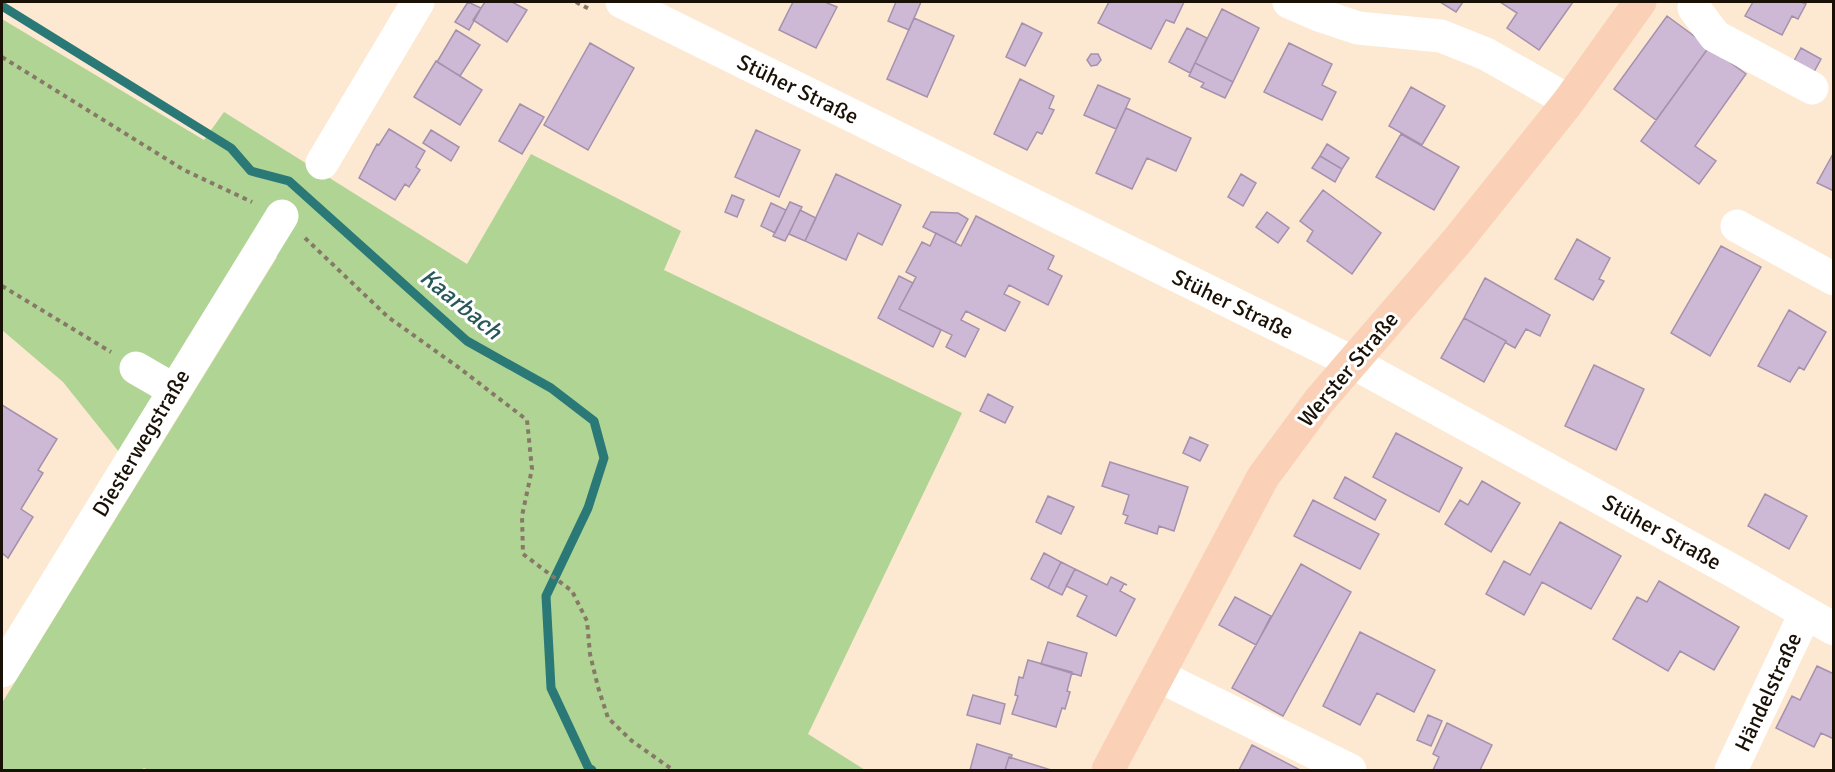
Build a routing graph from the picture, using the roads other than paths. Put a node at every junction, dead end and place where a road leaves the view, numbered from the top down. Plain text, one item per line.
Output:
1 (418, 2) edge
2 (622, 2) edge
3 (1289, 2) edge
4 (1640, 2) edge
5 (1694, 8) dead end
6 (1812, 88) dead end
7 (1569, 101) junction
8 (322, 163) dead end
9 (282, 216) road end
10 (1737, 226) dead end
11 (1833, 279) edge
12 (1352, 362) junction
13 (136, 368) road end
14 (174, 390) junction
15 (1805, 614) junction
16 (1833, 629) edge
17 (2, 671) edge
18 (1159, 676) junction
19 (1108, 771) edge
20 (1350, 771) edge
21 (1731, 771) edge

1 - 8 street
2 - 12 street, Stüher Straße
3 - 7 street
4 - 7 main road, Werster Straße
5 - 6 street
7 - 12 main road, Werster Straße
9 - 14 street, Diesterwegstraße
10 - 11 street
12 - 15 street, Stüher Straße
12 - 18 main road, Werster Straße
13 - 14 street
14 - 17 street, Diesterwegstraße
15 - 16 street, Stüher Straße
15 - 21 street, Händelstraße
18 - 19 main road, Werster Straße
18 - 20 street

